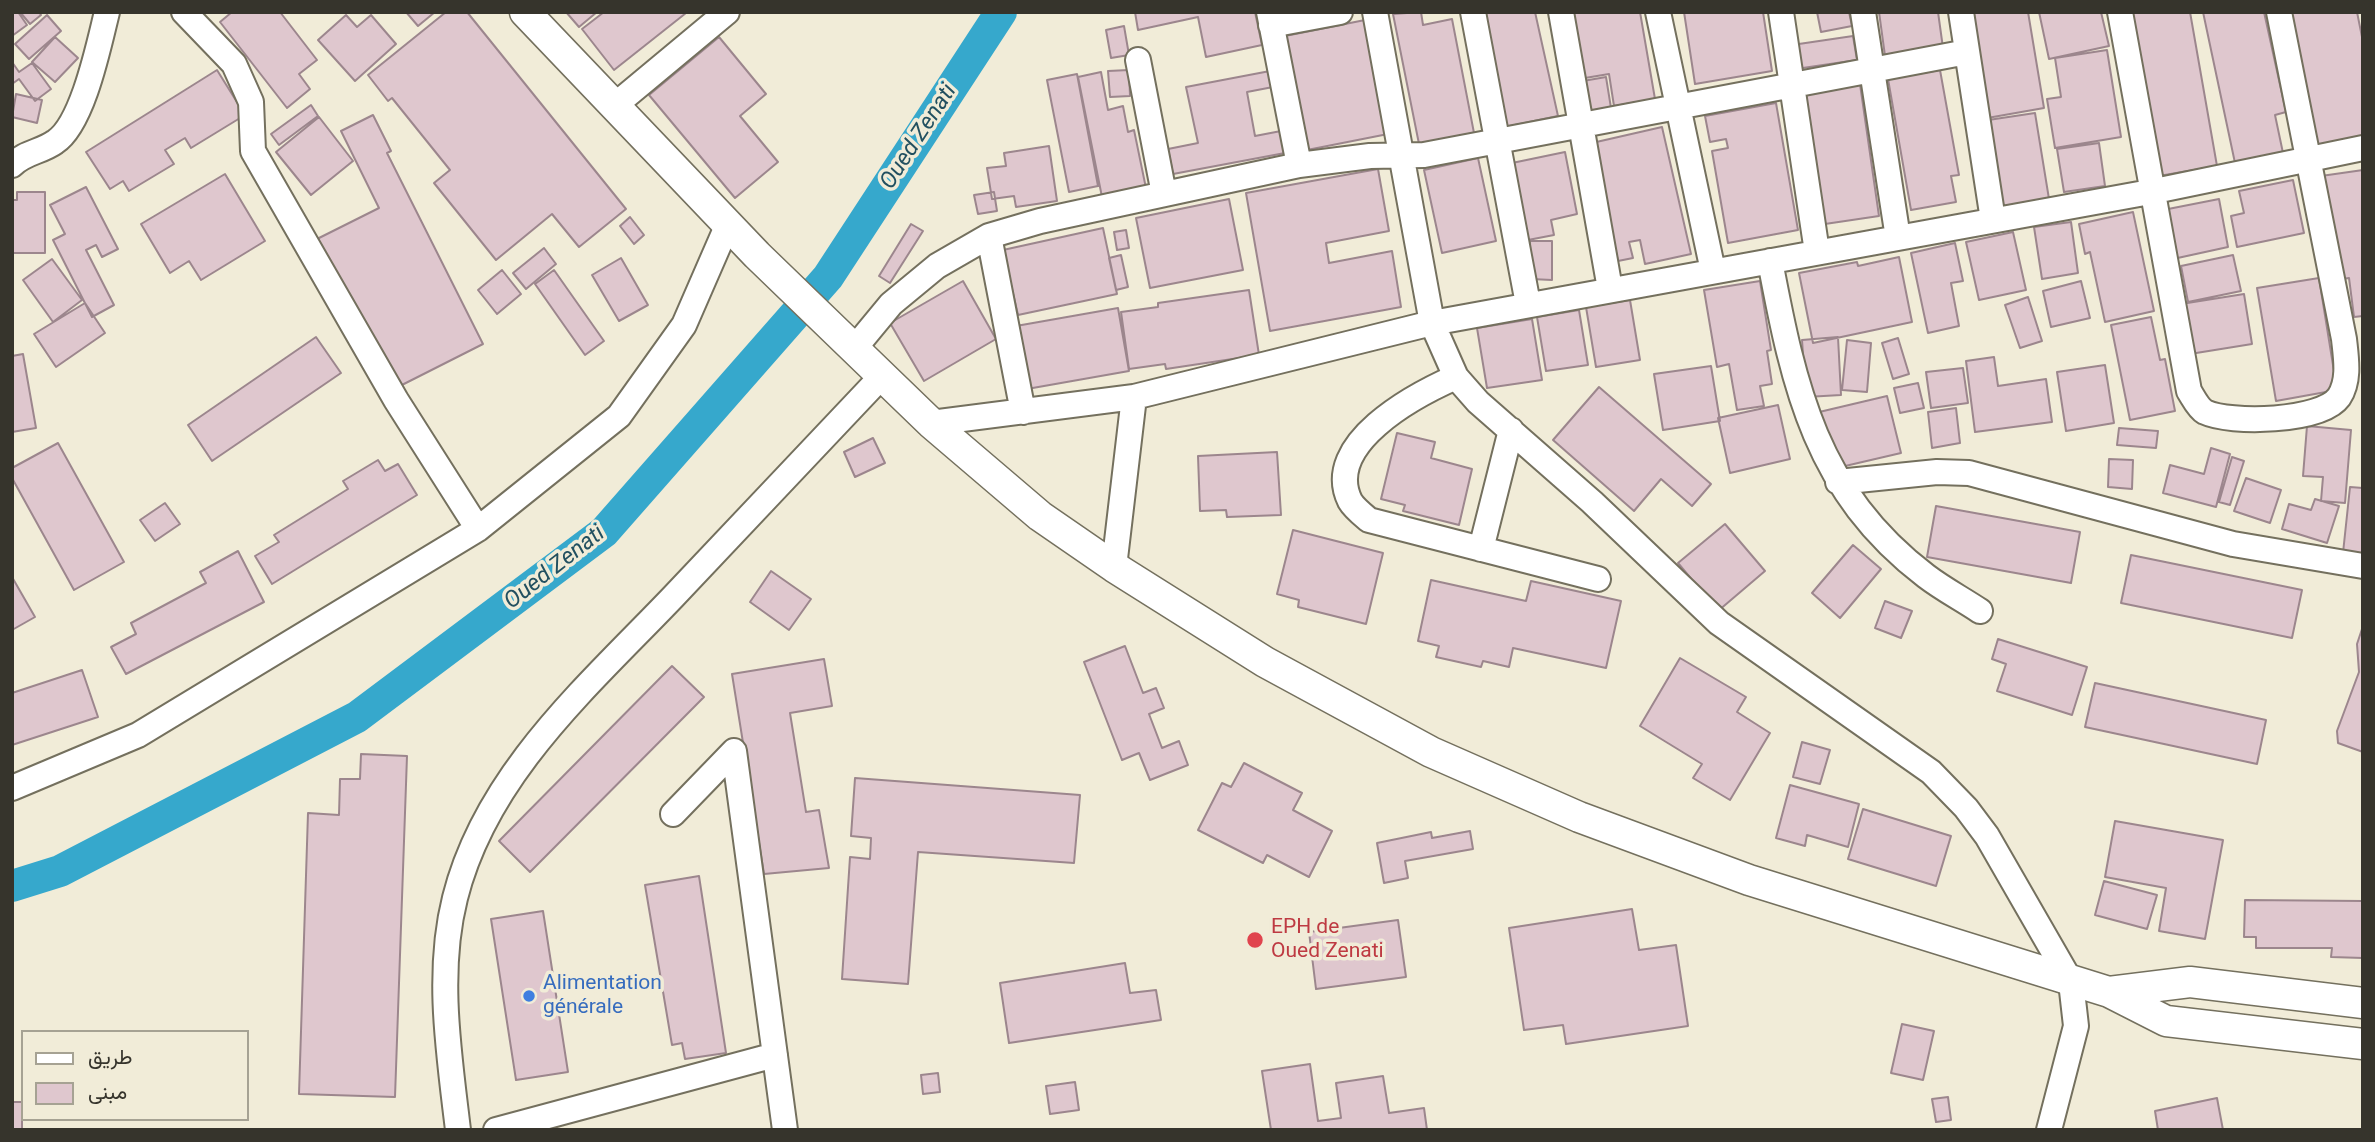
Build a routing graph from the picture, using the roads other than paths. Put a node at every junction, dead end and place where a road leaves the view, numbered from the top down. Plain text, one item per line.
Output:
1 (107, 12) edge
2 (184, 12) edge
3 (525, 12) edge
4 (727, 12) edge
5 (1340, 12) edge
6 (1375, 12) edge
7 (1473, 12) edge
8 (1561, 12) edge
9 (1658, 12) edge
10 (1781, 12) edge
11 (1863, 12) edge
12 (1961, 12) edge
13 (2120, 12) edge
14 (2279, 12) edge
15 (1270, 19) edge
16 (1967, 52) junction
17 (1138, 60) dead end
18 (1872, 70) junction
19 (1792, 85) junction
20 (614, 106) junction
21 (1678, 107) junction
22 (1581, 125) junction
23 (1497, 140) junction
24 (2363, 148) edge
25 (1402, 157) junction
26 (2309, 161) junction
27 (12, 165) edge
28 (1299, 165) junction
29 (2150, 192) junction
30 (1164, 194) junction
31 (1993, 220) junction
32 (728, 224) junction
33 (989, 236) junction
34 (1898, 237) junction
35 (1817, 252) junction
36 (1770, 261) junction
37 (1713, 271) junction
38 (1610, 289) junction
39 (1528, 304) junction
40 (1432, 323) junction
41 (2353, 337) edge
42 (846, 343) junction
43 (881, 377) junction
44 (1456, 377) junction
45 (1134, 397) junction
46 (1023, 412) junction
47 (931, 423) junction
48 (1511, 430) junction
49 (1838, 482) junction
50 (478, 528) junction
51 (1481, 549) junction
52 (2363, 566) edge
53 (1114, 567) junction
54 (1598, 579) dead end
55 (1980, 611) dead end
56 (12, 788) edge
57 (673, 814) dead end
58 (2071, 982) junction
59 (2109, 992) junction
60 (2363, 1003) edge
61 (2363, 1044) edge
62 (775, 1055) junction
63 (458, 1130) edge
64 (496, 1130) edge
65 (785, 1130) edge
66 (2049, 1130) edge

1 - 27 street
2 - 50 street
3 - 20 street
4 - 20 street
5 - 15 street
6 - 25 street
7 - 23 street
8 - 22 street
9 - 21 street
10 - 19 street
11 - 18 street
12 - 16 street
13 - 29 street
14 - 26 street
15 - 28 street
16 - 18 street
16 - 31 street
17 - 30 street
18 - 19 street
18 - 34 street
19 - 21 street
19 - 35 street
20 - 32 street
21 - 22 street
21 - 37 street
22 - 23 street
22 - 38 street
23 - 25 street
23 - 39 street
24 - 26 street
25 - 28 street
25 - 40 street
26 - 29 street
26 - 41 street
28 - 30 street
29 - 31 street
29 - 41 street
30 - 33 street
31 - 34 street
32 - 42 street
32 - 50 street
33 - 42 street
33 - 46 street
34 - 35 street
35 - 36 street
36 - 37 street
36 - 49 street
37 - 38 street
38 - 39 street
39 - 40 street
40 - 44 street
40 - 45 street
42 - 43 street
43 - 47 street
43 - 63 street
44 - 48 street
44 - 51 street
45 - 46 street
45 - 53 street
46 - 47 street
47 - 53 street
48 - 51 street
48 - 58 street
49 - 52 street
49 - 55 street
50 - 56 street
51 - 54 street
53 - 58 street
57 - 62 street
58 - 59 street
58 - 66 street
59 - 60 street
59 - 61 street
62 - 64 street
62 - 65 street

